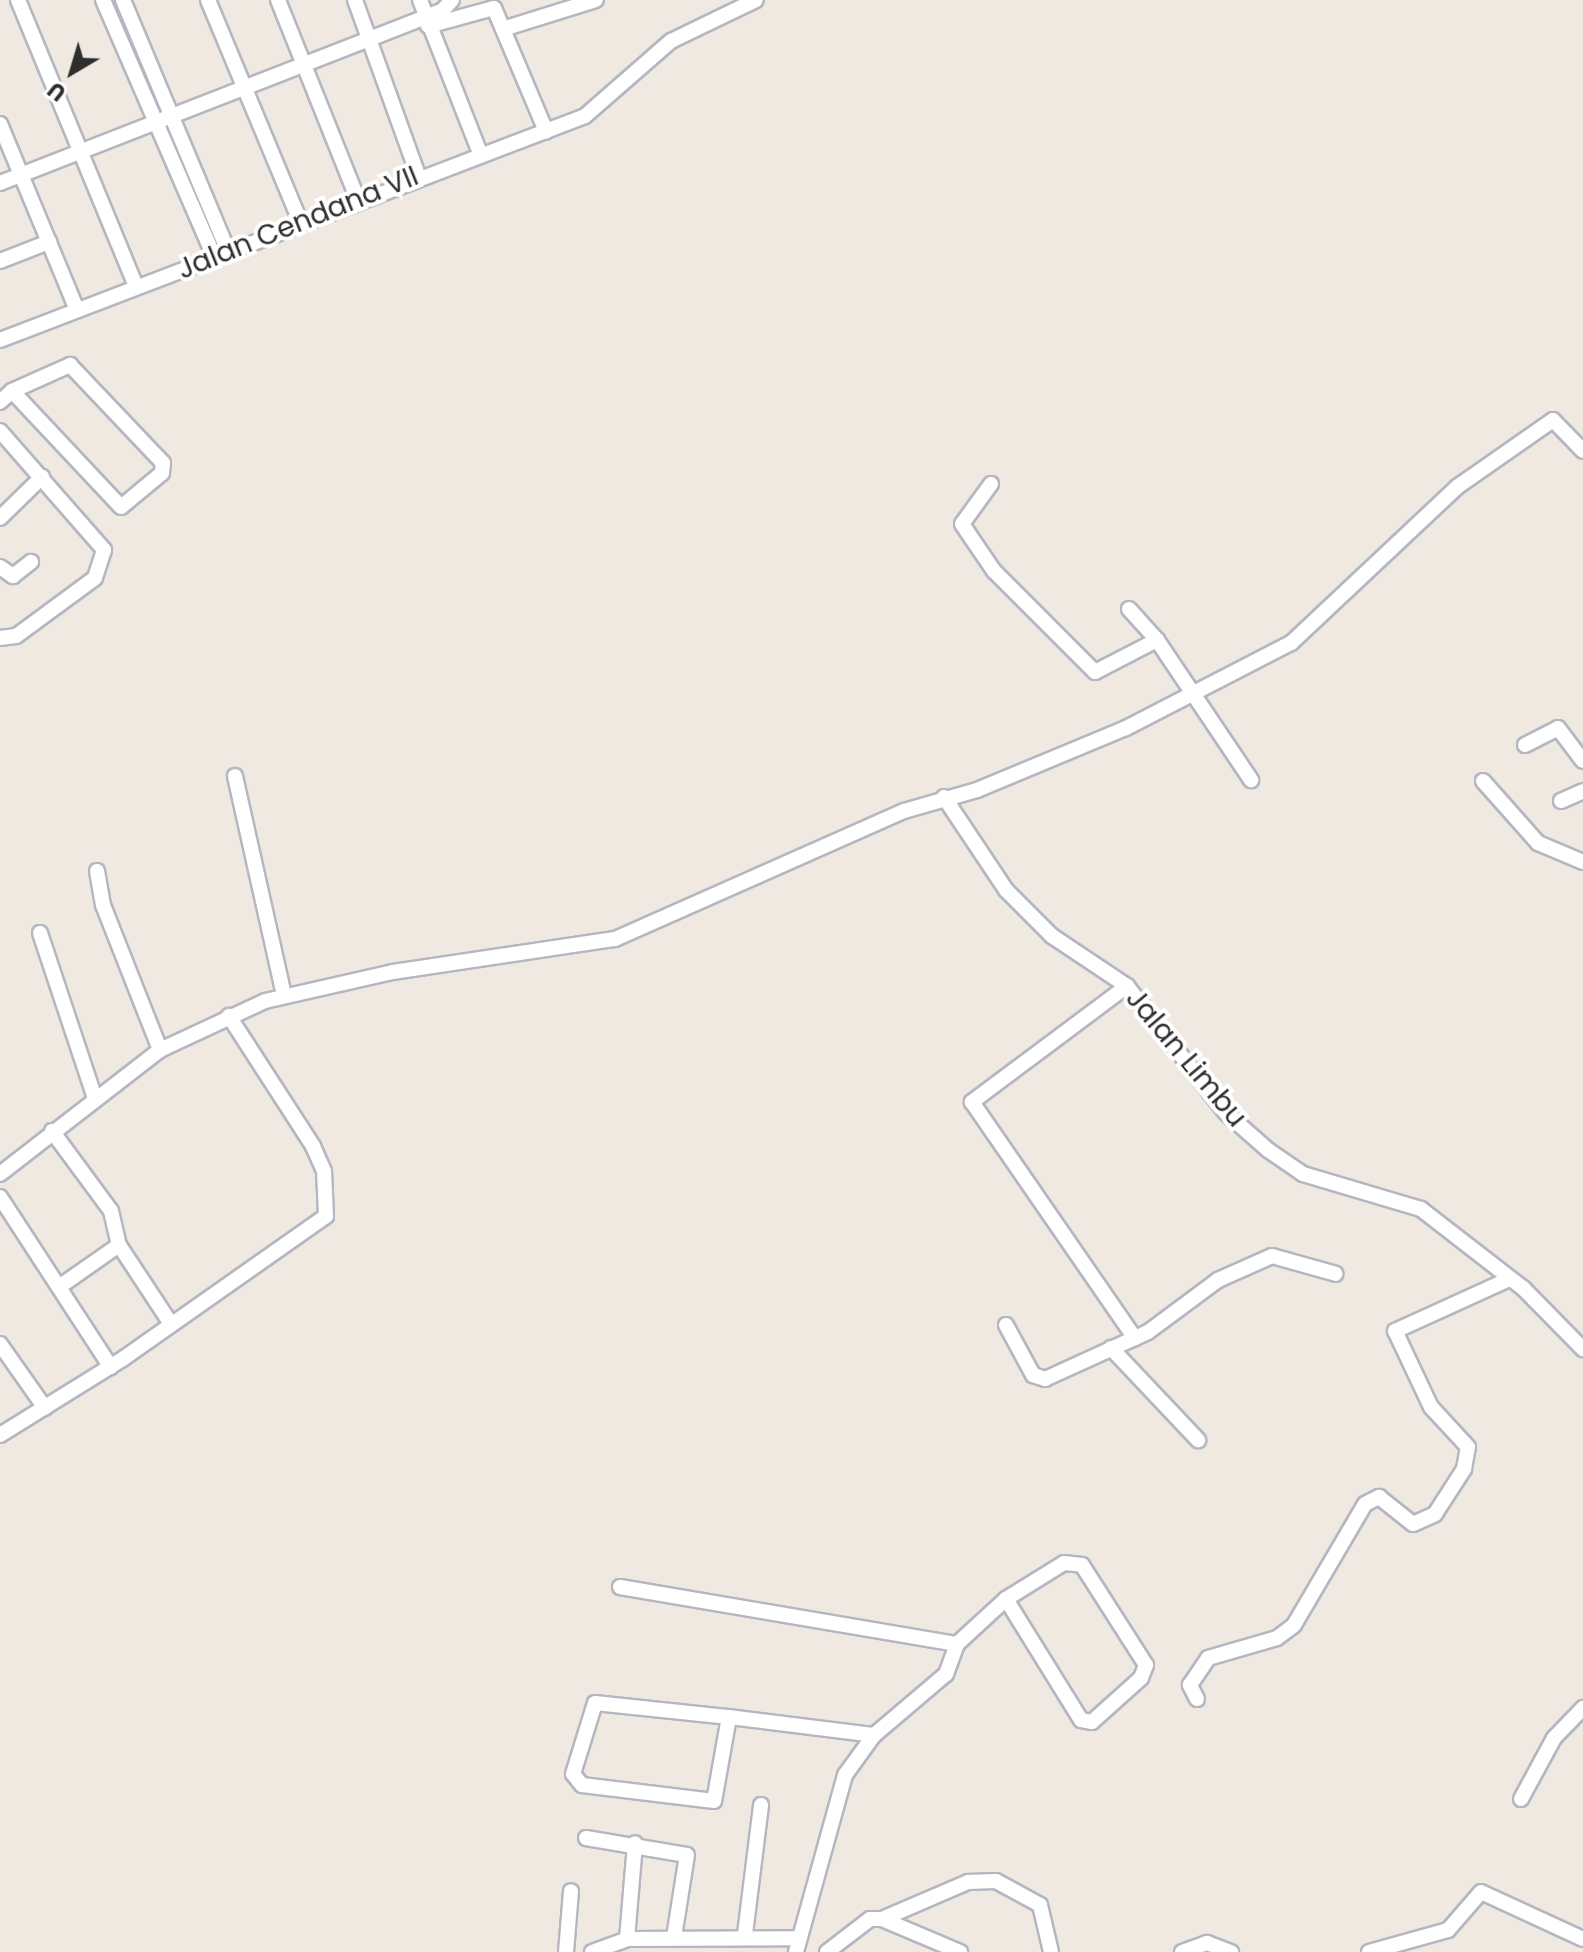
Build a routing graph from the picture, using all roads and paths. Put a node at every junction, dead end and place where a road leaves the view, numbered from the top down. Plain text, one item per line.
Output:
1 (19, 0) edge
2 (103, 0) edge
3 (123, 0) edge
4 (208, 0) edge
5 (278, 0) edge
6 (355, 0) edge
7 (420, 0) edge
8 (452, 0) edge
9 (596, 0) edge
10 (752, 1) edge
11 (426, 21) junction
12 (506, 28) junction
13 (371, 37) junction
14 (304, 63) junction
15 (247, 88) junction
16 (172, 118) junction
17 (156, 122) junction
18 (0, 124) edge
19 (546, 131) junction
20 (83, 152) junction
21 (480, 153) junction
22 (418, 175) junction
23 (18, 176) junction
24 (0, 183) edge
25 (358, 200) junction
26 (301, 223) junction
27 (49, 242) junction
28 (221, 253) junction
29 (0, 261) edge
30 (136, 287) junction
31 (77, 310) junction
32 (0, 340) edge
33 (12, 391) junction
34 (0, 402) edge
35 (0, 431) edge
36 (1583, 451) edge
37 (42, 477) junction
38 (991, 484) dead end
39 (0, 518) edge
40 (31, 562) dead end
41 (0, 567) edge
42 (1129, 609) dead end
43 (0, 638) edge
44 (1157, 640) junction
45 (1190, 694) junction
46 (1525, 745) dead end
47 (1583, 761) edge
48 (235, 776) dead end
49 (1251, 780) dead end
50 (1483, 781) dead end
51 (1583, 791) edge
52 (944, 797) junction
53 (1561, 801) dead end
54 (1583, 862) edge
55 (97, 871) dead end
56 (40, 933) dead end
57 (1127, 986) junction
58 (284, 995) junction
59 (229, 1016) junction
60 (160, 1050) junction
61 (95, 1098) junction
62 (52, 1131) junction
63 (0, 1174) edge
64 (0, 1197) edge
65 (119, 1245) junction
66 (1336, 1274) dead end
67 (1509, 1279) junction
68 (59, 1287) junction
69 (171, 1324) junction
70 (1006, 1325) dead end
71 (1135, 1338) junction
72 (0, 1344) edge
73 (1111, 1348) junction
74 (1583, 1349) edge
75 (111, 1367) junction
76 (45, 1408) junction
77 (0, 1435) edge
78 (1198, 1440) dead end
79 (620, 1587) dead end
80 (1006, 1599) junction
81 (957, 1644) junction
82 (1197, 1699) dead end
83 (1583, 1708) edge
84 (729, 1717) junction
85 (874, 1735) junction
86 (1521, 1799) dead end
87 (761, 1805) dead end
88 (586, 1838) dead end
89 (635, 1843) junction
90 (571, 1891) dead end
91 (882, 1919) junction
92 (745, 1934) junction
93 (674, 1937) junction
94 (627, 1939) junction
95 (1583, 1939) edge
96 (795, 1945) edge
97 (566, 1952) edge
98 (592, 1952) edge
99 (827, 1952) edge
100 (960, 1952) edge
101 (1051, 1952) edge
102 (1182, 1952) edge
103 (1231, 1952) edge
104 (1369, 1952) edge

1 - 20 street
2 - 17 street
3 - 16 street
4 - 15 street
5 - 14 street
6 - 13 street
7 - 11 street
8 - 11 street
9 - 12 street
10 - 19 street, Jalan Cendana VII
11 - 12 street
11 - 13 street
11 - 21 street
12 - 19 street
13 - 14 street
13 - 22 street
14 - 15 street
14 - 25 street
15 - 16 street
15 - 26 street
16 - 17 street
16 - 28 street
17 - 20 street
17 - 28 street
18 - 23 street
19 - 21 street, Jalan Cendana VII
20 - 23 street
20 - 30 street
21 - 22 street, Jalan Cendana VII
22 - 25 street, Jalan Cendana VII
23 - 24 street
23 - 27 street
25 - 26 street, Jalan Cendana VII
26 - 28 street, Jalan Cendana VII
27 - 29 street
27 - 31 street
28 - 30 street, Jalan Cendana VII
30 - 31 street, Jalan Cendana VII
31 - 32 street, Jalan Cendana VII
33 - 33 street
33 - 34 street
35 - 37 street
36 - 45 street
37 - 39 street
37 - 43 street
38 - 44 street
40 - 41 street
42 - 44 street
44 - 45 street
45 - 49 street
45 - 52 street
46 - 47 street
48 - 58 street
50 - 54 street
51 - 53 street
52 - 57 street, Jalan Limbu
52 - 58 street
55 - 60 street
56 - 61 street
57 - 67 street, Jalan Limbu
57 - 71 street
58 - 59 street
59 - 60 street
59 - 69 street
60 - 61 street
61 - 62 street
62 - 63 street
62 - 65 street
64 - 68 street
65 - 68 street
65 - 69 street
66 - 71 street
67 - 74 street, Jalan Limbu
67 - 82 street
68 - 75 street
69 - 75 street
70 - 73 street
71 - 73 street
72 - 76 street
73 - 78 street
75 - 76 street
76 - 77 street
79 - 81 street
80 - 80 street
80 - 81 street
81 - 85 street
83 - 86 street
84 - 84 street
84 - 85 street
85 - 96 street
87 - 92 street
88 - 89 street
89 - 93 street
89 - 94 street
90 - 97 street
91 - 99 street
91 - 100 street
91 - 101 street
92 - 93 street
92 - 96 street
93 - 94 street
94 - 98 street
95 - 104 street
102 - 103 street

